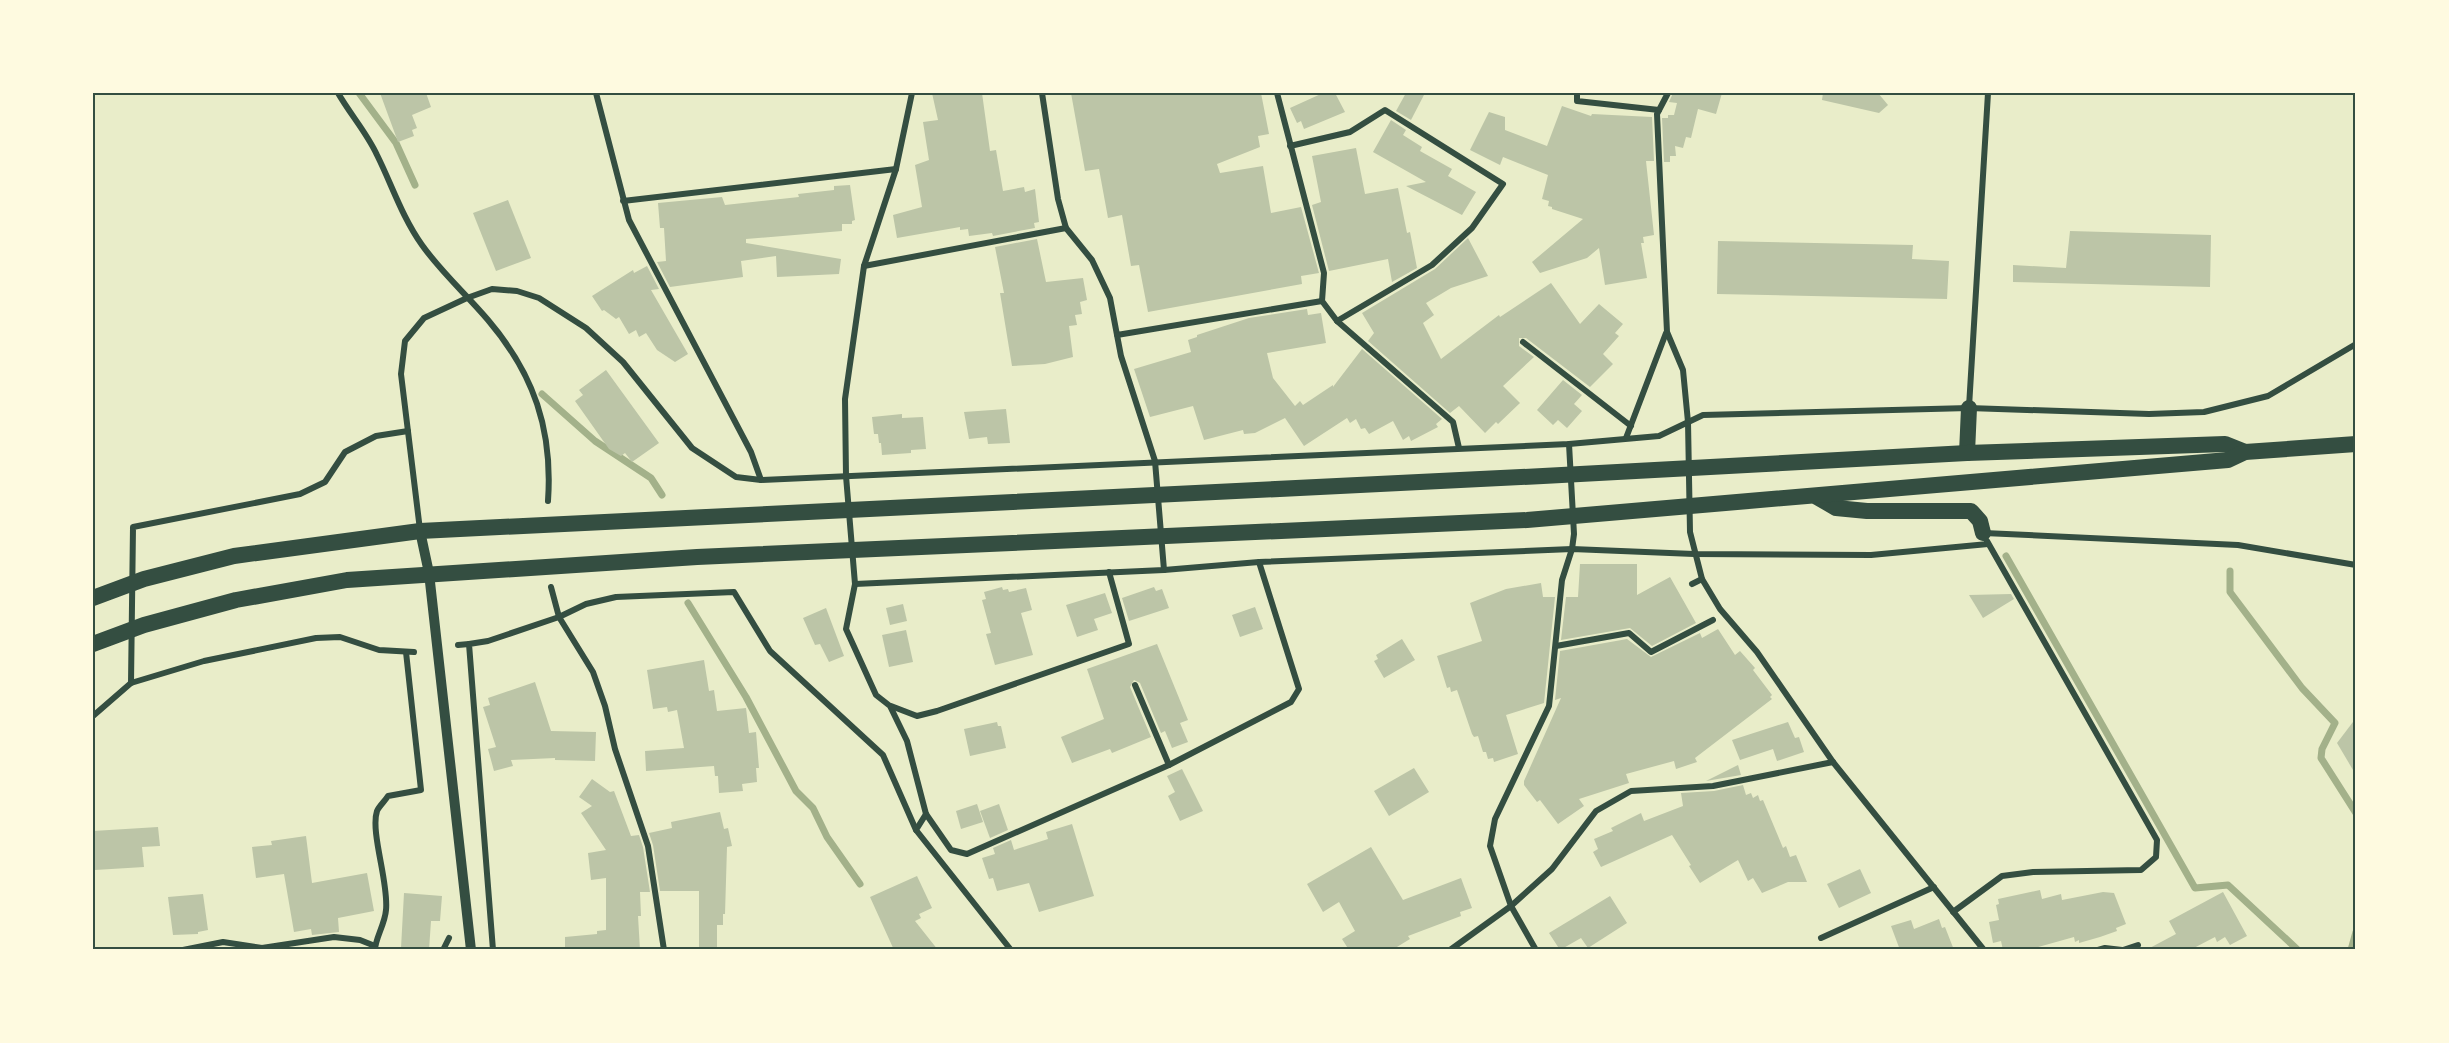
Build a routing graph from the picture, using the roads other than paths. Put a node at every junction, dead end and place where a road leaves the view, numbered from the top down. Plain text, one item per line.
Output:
1 (338, 93) edge
2 (596, 93) edge
3 (912, 93) edge
4 (1042, 93) edge
5 (1277, 93) edge
6 (1577, 93) edge
7 (1668, 93) edge
8 (1988, 93) edge
9 (1659, 110) junction
10 (1290, 146) junction
11 (896, 169) junction
12 (622, 201) junction
13 (1066, 228) junction
14 (864, 266) junction
15 (467, 298) junction
16 (1322, 301) junction
17 (1336, 321) junction
18 (1667, 332) junction
19 (1117, 335) junction
20 (1523, 342) dead end
21 (2356, 344) edge
22 (1969, 408) junction
23 (1688, 422) junction
24 (1631, 426) junction
25 (408, 431) junction
26 (1626, 438) junction
27 (1569, 444) junction
28 (2356, 444) edge
29 (1459, 448) junction
30 (2245, 452) junction
31 (1968, 453) junction
32 (1155, 461) junction
33 (846, 476) junction
34 (761, 480) junction
35 (1817, 497) junction
36 (548, 501) dead end
37 (420, 531) junction
38 (1985, 539) junction
39 (1572, 549) junction
40 (1694, 554) junction
41 (1259, 562) junction
42 (2356, 565) edge
43 (1164, 570) junction
44 (1108, 572) junction
45 (429, 573) junction
46 (1702, 579) junction
47 (855, 584) junction
48 (1692, 584) dead end
49 (551, 586) dead end
50 (93, 598) edge
51 (560, 617) junction
52 (1713, 620) dead end
53 (93, 644) edge
54 (469, 644) junction
55 (458, 645) dead end
56 (1556, 646) junction
57 (406, 652) junction
58 (414, 652) dead end
59 (131, 683) junction
60 (1135, 685) dead end
61 (890, 706) junction
62 (93, 716) edge
63 (1833, 762) junction
64 (1169, 765) junction
65 (926, 814) junction
66 (916, 830) junction
67 (1934, 887) junction
68 (1511, 906) junction
69 (1953, 912) junction
70 (449, 938) dead end
71 (1821, 938) dead end
72 (2138, 945) dead end
73 (375, 948) edge
74 (183, 950) edge
75 (443, 950) edge
76 (471, 950) edge
77 (493, 950) edge
78 (664, 950) edge
79 (1011, 950) edge
80 (1450, 950) edge
81 (1536, 950) edge
82 (1984, 950) edge
83 (2098, 950) edge
84 (2122, 950) edge

1 - 15 street
2 - 12 street
3 - 11 street
4 - 13 street
5 - 10 street
6 - 9 street
7 - 9 street
8 - 22 street
9 - 18 street
10 - 16 street
10 - 17 street
11 - 12 street
11 - 14 street
12 - 34 street
13 - 14 street
13 - 19 street
14 - 33 street
15 - 25 street
15 - 34 street
15 - 36 street
16 - 17 street
16 - 19 street
17 - 29 street
18 - 23 street
18 - 24 street
19 - 32 street
20 - 24 street
21 - 22 street
22 - 23 street
22 - 31 highway
23 - 26 street
23 - 40 street
24 - 26 street
25 - 37 street
25 - 59 street
26 - 27 street
27 - 29 street
27 - 39 street
28 - 30 highway
29 - 32 street
30 - 31 highway
30 - 35 highway
31 - 37 highway
32 - 33 street
32 - 43 street
33 - 34 street
33 - 47 street
35 - 38 highway
35 - 45 highway
37 - 45 street
37 - 50 highway
38 - 40 street
38 - 42 street
38 - 69 street
39 - 40 street
39 - 41 street
39 - 56 street
40 - 46 street
41 - 43 street
41 - 64 street
43 - 44 street
44 - 47 street
44 - 61 street
45 - 53 highway
45 - 76 street
46 - 48 street
46 - 63 street
47 - 61 street
49 - 51 street
51 - 54 street
51 - 66 street
51 - 78 street
52 - 56 street
54 - 55 street
54 - 77 street
56 - 68 street
57 - 58 street
57 - 59 street
57 - 73 street
59 - 62 street
60 - 64 street
61 - 65 street
63 - 67 street
63 - 68 street
64 - 65 street
65 - 66 street
66 - 79 street
67 - 69 street
67 - 71 street
68 - 80 street
68 - 81 street
69 - 82 street
70 - 75 street
72 - 84 street
73 - 74 street
83 - 84 street

